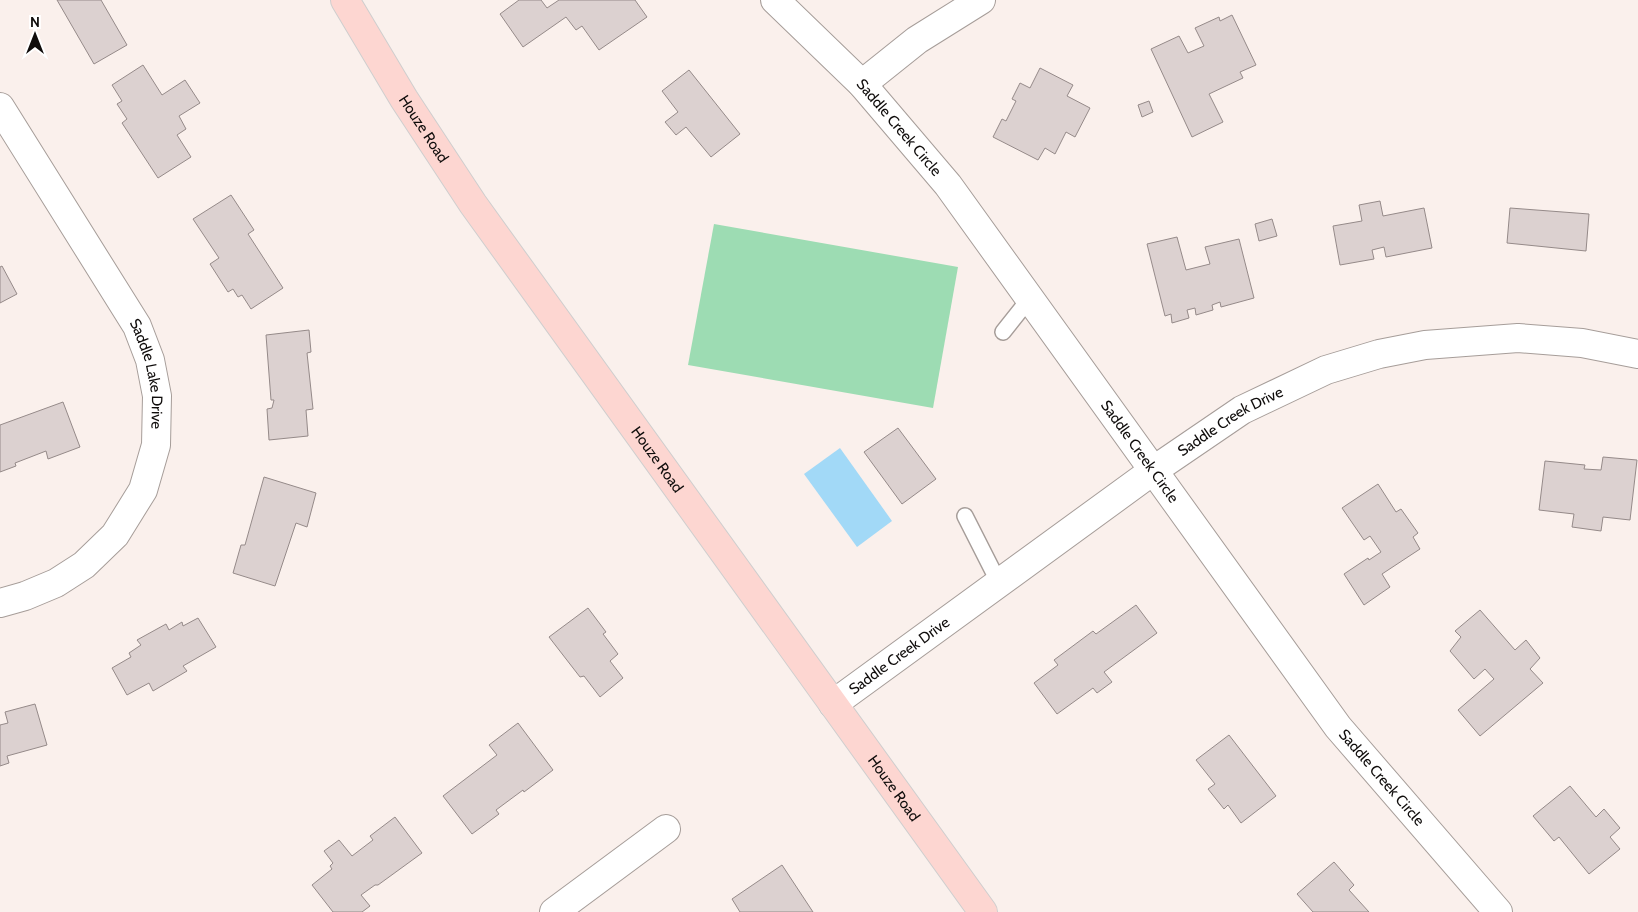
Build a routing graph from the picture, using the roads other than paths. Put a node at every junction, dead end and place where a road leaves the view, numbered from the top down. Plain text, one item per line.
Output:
1 (345, 0) edge
2 (775, 0) edge
3 (980, 0) edge
4 (862, 84) junction
5 (0, 107) edge
6 (1030, 298) junction
7 (1003, 332) dead end
8 (1638, 354) edge
9 (1154, 470) junction
10 (965, 516) dead end
11 (999, 583) junction
12 (0, 603) edge
13 (833, 704) junction
14 (666, 829) dead end
15 (554, 912) edge
16 (983, 912) edge
17 (1498, 912) edge

1 - 13 main road, Houze Road
2 - 4 street, Saddle Creek Circle
3 - 4 street
4 - 6 street, Saddle Creek Circle
5 - 12 street, Saddle Lake Drive
6 - 7 lane
6 - 9 street, Saddle Creek Circle
8 - 9 street, Saddle Creek Drive
9 - 11 street, Saddle Creek Drive
9 - 17 street, Saddle Creek Circle
10 - 11 lane
11 - 13 street, Saddle Creek Drive
13 - 16 main road, Houze Road
14 - 15 street

